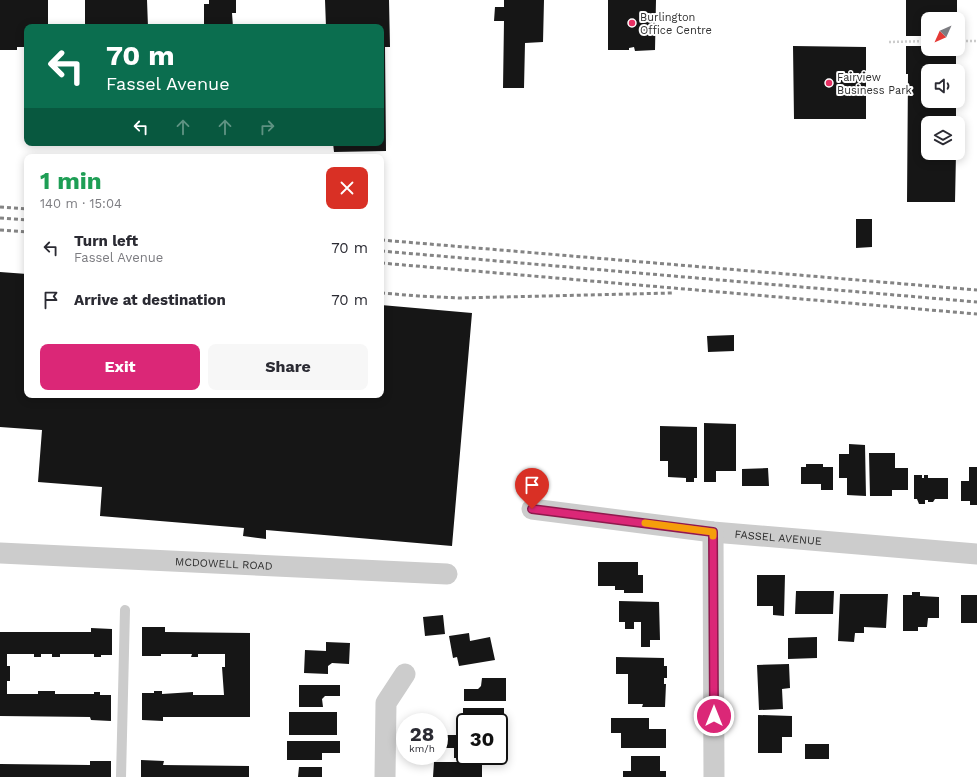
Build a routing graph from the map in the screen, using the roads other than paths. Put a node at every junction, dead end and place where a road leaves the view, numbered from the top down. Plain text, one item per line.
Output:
1 (532, 509) dead end
2 (713, 532) junction
3 (0, 553) edge
4 (977, 554) edge
5 (447, 574) dead end
6 (125, 610) dead end
7 (405, 674) dead end
8 (121, 777) edge
9 (385, 777) edge
10 (714, 777) edge

1 - 2 street, FASSEL AVENUE
2 - 4 street, FASSEL AVENUE
2 - 10 street
3 - 5 street, MCDOWELL ROAD
6 - 8 lane
7 - 9 street

